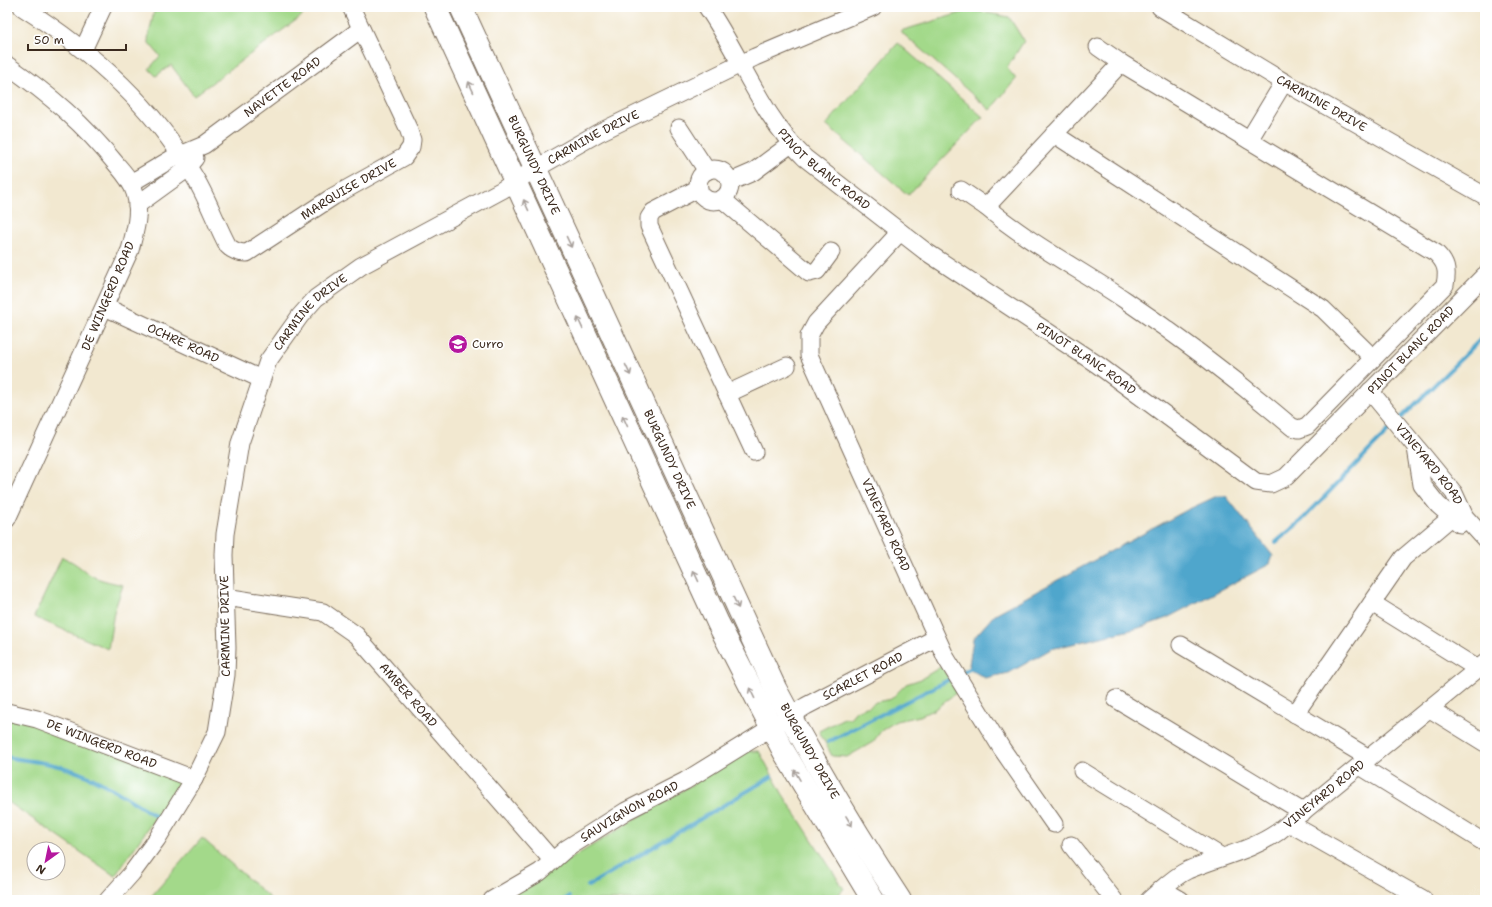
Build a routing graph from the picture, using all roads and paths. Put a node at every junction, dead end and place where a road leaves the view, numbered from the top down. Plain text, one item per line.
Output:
1 (22, 7) edge
2 (103, 7) edge
3 (351, 7) edge
4 (435, 7) edge
5 (461, 7) edge
6 (707, 7) edge
7 (873, 7) edge
8 (1160, 7) edge
9 (361, 29) junction
10 (1098, 47) dead end
11 (82, 50) junction
12 (1121, 63) junction
13 (740, 64) junction
14 (7, 65) edge
15 (1284, 82) junction
16 (679, 128) dead end
17 (1054, 134) junction
18 (788, 140) junction
19 (1250, 140) junction
20 (185, 161) junction
21 (535, 168) junction
22 (707, 171) junction
23 (727, 178) junction
24 (515, 182) junction
25 (132, 183) junction
26 (699, 188) junction
27 (961, 190) dead end
28 (1485, 196) edge
29 (722, 199) junction
30 (137, 206) junction
31 (986, 207) junction
32 (900, 232) junction
33 (831, 252) dead end
34 (1485, 275) edge
35 (105, 307) junction
36 (1373, 358) junction
37 (787, 366) dead end
38 (261, 379) junction
39 (1370, 391) junction
40 (727, 394) junction
41 (657, 433) junction
42 (635, 443) junction
43 (754, 452) dead end
44 (1457, 513) junction
45 (7, 519) edge
46 (1484, 538) edge
47 (225, 597) junction
48 (1372, 603) junction
49 (936, 638) junction
50 (1181, 644) dead end
51 (1481, 666) edge
52 (1116, 699) dead end
53 (1430, 709) junction
54 (7, 712) edge
55 (1295, 714) junction
56 (790, 716) junction
57 (771, 728) junction
58 (1485, 743) edge
59 (1364, 762) junction
60 (1082, 771) dead end
61 (194, 780) junction
62 (1303, 812) junction
63 (1289, 823) junction
64 (1054, 824) dead end
65 (1485, 842) edge
66 (1071, 845) dead end
67 (1222, 857) junction
68 (552, 860) junction
69 (1155, 895) edge
70 (1105, 896) edge
71 (1423, 899) dead end
72 (108, 900) edge
73 (492, 900) edge
74 (873, 900) edge
75 (900, 900) edge
76 (1181, 900) edge

1 - 11 street, MARQUISE DRIVE
2 - 11 street
3 - 9 street, MARQUISE DRIVE
24 -> 4 main road, BURGUNDY DRIVE
5 - 21 main road, BURGUNDY DRIVE
6 - 13 street, PINOT BLANC ROAD
7 - 13 street, CARMINE DRIVE
8 - 15 street, CARMINE DRIVE
9 - 20 street, NAVETTE ROAD
9 - 20 street, MARQUISE DRIVE
10 - 12 street
11 - 20 street, MARQUISE DRIVE
12 - 17 street
12 - 19 street
13 - 18 street, PINOT BLANC ROAD
13 - 21 street, CARMINE DRIVE
14 - 25 street, DE WINGERD ROAD
15 - 19 street
15 - 28 street, CARMINE DRIVE
16 - 22 street
17 - 31 street
17 - 36 street
18 - 23 street
18 - 32 street, PINOT BLANC ROAD
19 - 36 street
20 - 25 street
20 - 30 street
21 - 24 street, CARMINE DRIVE
21 -> 41 main road, BURGUNDY DRIVE
22 - 23 street
22 - 26 street
23 - 29 street
24 - 38 street, CARMINE DRIVE
42 -> 24 main road, BURGUNDY DRIVE
25 - 30 street, DE WINGERD ROAD
26 - 29 street
26 - 40 street
27 - 31 street
29 - 33 street
30 - 35 street, DE WINGERD ROAD
31 - 36 street
32 - 39 street, PINOT BLANC ROAD
32 - 49 street, VINEYARD ROAD
34 - 39 street, PINOT BLANC ROAD
35 - 38 street, OCHRE ROAD
35 - 45 street, DE WINGERD ROAD
37 - 40 street
38 - 47 street, CARMINE DRIVE
39 - 44 street, VINEYARD ROAD
40 - 43 street
41 - 42 street
41 -> 56 main road, BURGUNDY DRIVE
57 -> 42 main road, BURGUNDY DRIVE
44 - 46 street, VINEYARD ROAD
44 - 48 street
47 - 61 street, CARMINE DRIVE
47 - 68 street, AMBER ROAD
48 - 51 street
48 - 55 street
49 - 56 street, SCARLET ROAD
49 - 64 street, VINEYARD ROAD
50 - 55 street
51 - 53 street, VINEYARD ROAD
52 - 62 street
53 - 58 street
53 - 59 street, VINEYARD ROAD
54 - 61 street, DE WINGERD ROAD
55 - 59 street
56 - 57 street, SCARLET ROAD
56 -> 75 main road, BURGUNDY DRIVE
57 - 68 street, SAUVIGNON ROAD
74 -> 57 main road, BURGUNDY DRIVE
59 - 62 street, VINEYARD ROAD
59 - 65 street
60 - 67 street
61 - 72 street, CARMINE DRIVE
62 - 63 street, VINEYARD ROAD
63 - 67 street, VINEYARD ROAD
63 - 71 street
66 - 70 street
67 - 69 street, VINEYARD ROAD
68 - 73 street, SAUVIGNON ROAD
69 - 76 street

